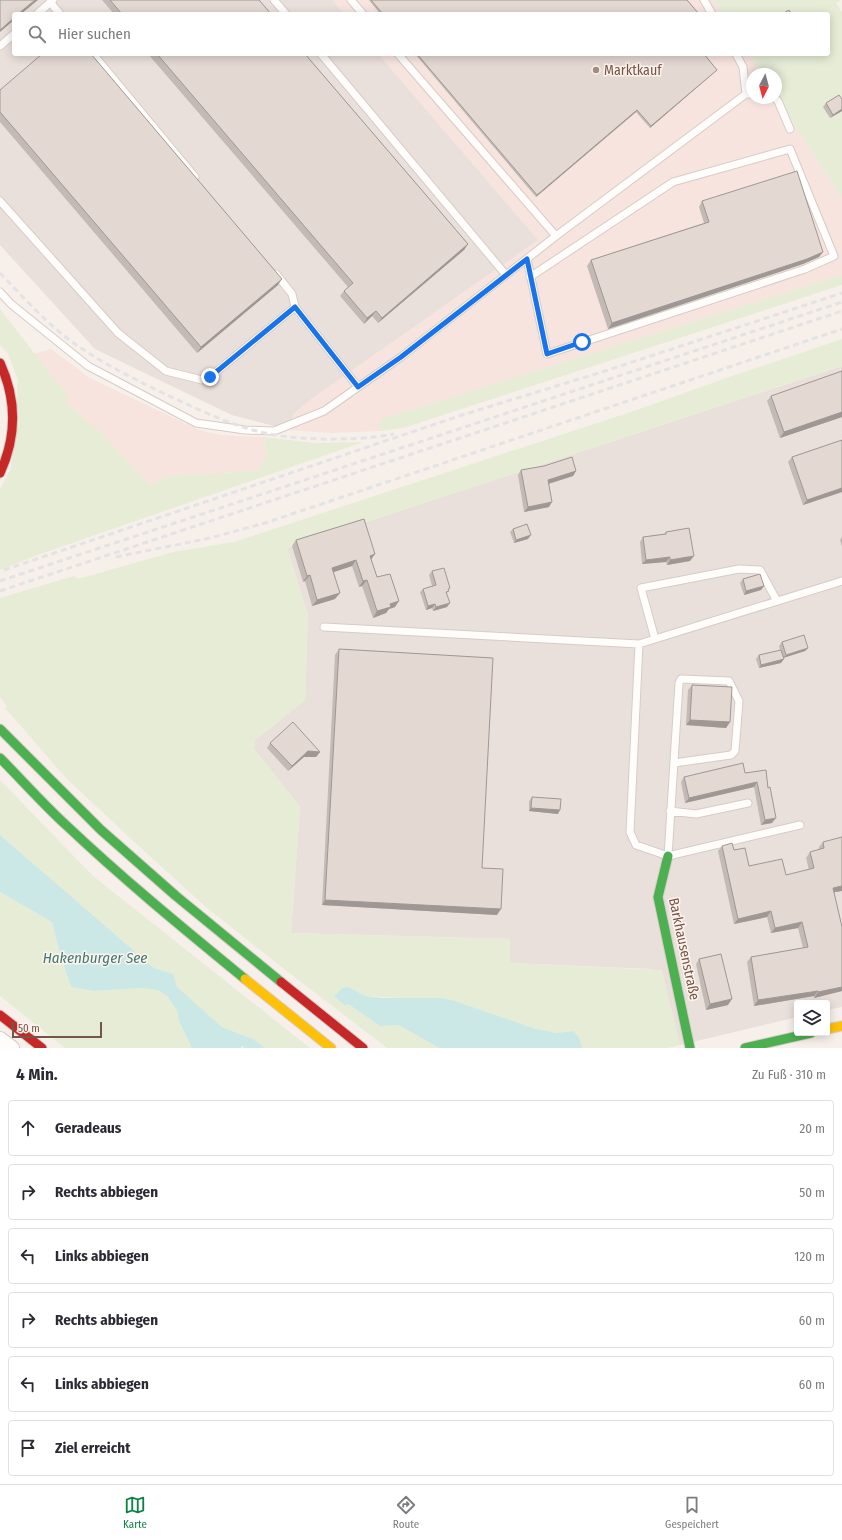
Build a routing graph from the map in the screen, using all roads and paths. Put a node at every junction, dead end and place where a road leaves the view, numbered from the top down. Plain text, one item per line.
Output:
1 (274, 0) edge
2 (351, 0) edge
3 (704, 0) edge
4 (52, 1) edge
5 (39, 12) edge
6 (59, 12) edge
7 (284, 12) edge
8 (361, 12) edge
9 (711, 12) edge
10 (12, 36) edge
11 (0, 46) edge
12 (95, 56) edge
13 (323, 56) edge
14 (400, 56) edge
15 (737, 56) edge
16 (746, 78) edge
17 (746, 96) edge
18 (779, 104) edge
19 (790, 129) dead end
20 (199, 182) edge
21 (0, 200) edge
22 (556, 236) junction
23 (527, 259) junction
24 (272, 270) edge
25 (506, 276) junction
26 (530, 277) junction
27 (0, 292) edge
28 (295, 307) junction
29 (0, 364) edge
30 (358, 387) junction
31 (0, 473) edge
32 (842, 581) edge
33 (777, 601) junction
34 (324, 628) dead end
35 (655, 639) junction
36 (639, 644) junction
37 (0, 729) edge
38 (0, 758) edge
39 (674, 763) junction
40 (748, 803) dead end
41 (670, 811) junction
42 (800, 824) dead end
43 (668, 856) junction
44 (0, 1015) edge
45 (842, 1026) edge
46 (830, 1029) edge
47 (798, 1036) edge
48 (42, 1048) edge
49 (331, 1048) edge
50 (363, 1048) edge
51 (690, 1048) edge
52 (745, 1048) edge

1 - 7 lane
2 - 8 lane
3 - 9 lane
4 - 5 lane
4 - 6 lane
10 - 11 lane
12 - 20 lane
13 - 25 lane
14 - 22 lane
15 - 16 lane
17 - 22 lane
18 - 19 lane
21 - 28 lane
22 - 23 lane
23 - 25 lane
23 - 26 lane
24 - 28 lane
25 - 30 lane
26 - 26 lane
27 - 30 lane
28 - 30 lane
29 - 31 main road
32 - 33 lane
33 - 35 lane
33 - 35 lane
34 - 36 lane
35 - 36 lane
36 - 43 lane
37 - 50 main road
38 - 49 main road
39 - 39 lane
39 - 41 lane
40 - 41 lane
41 - 43 lane
42 - 43 lane
43 - 51 main road, Barkhausenstraße
44 - 48 main road
45 - 46 main road
47 - 52 main road

